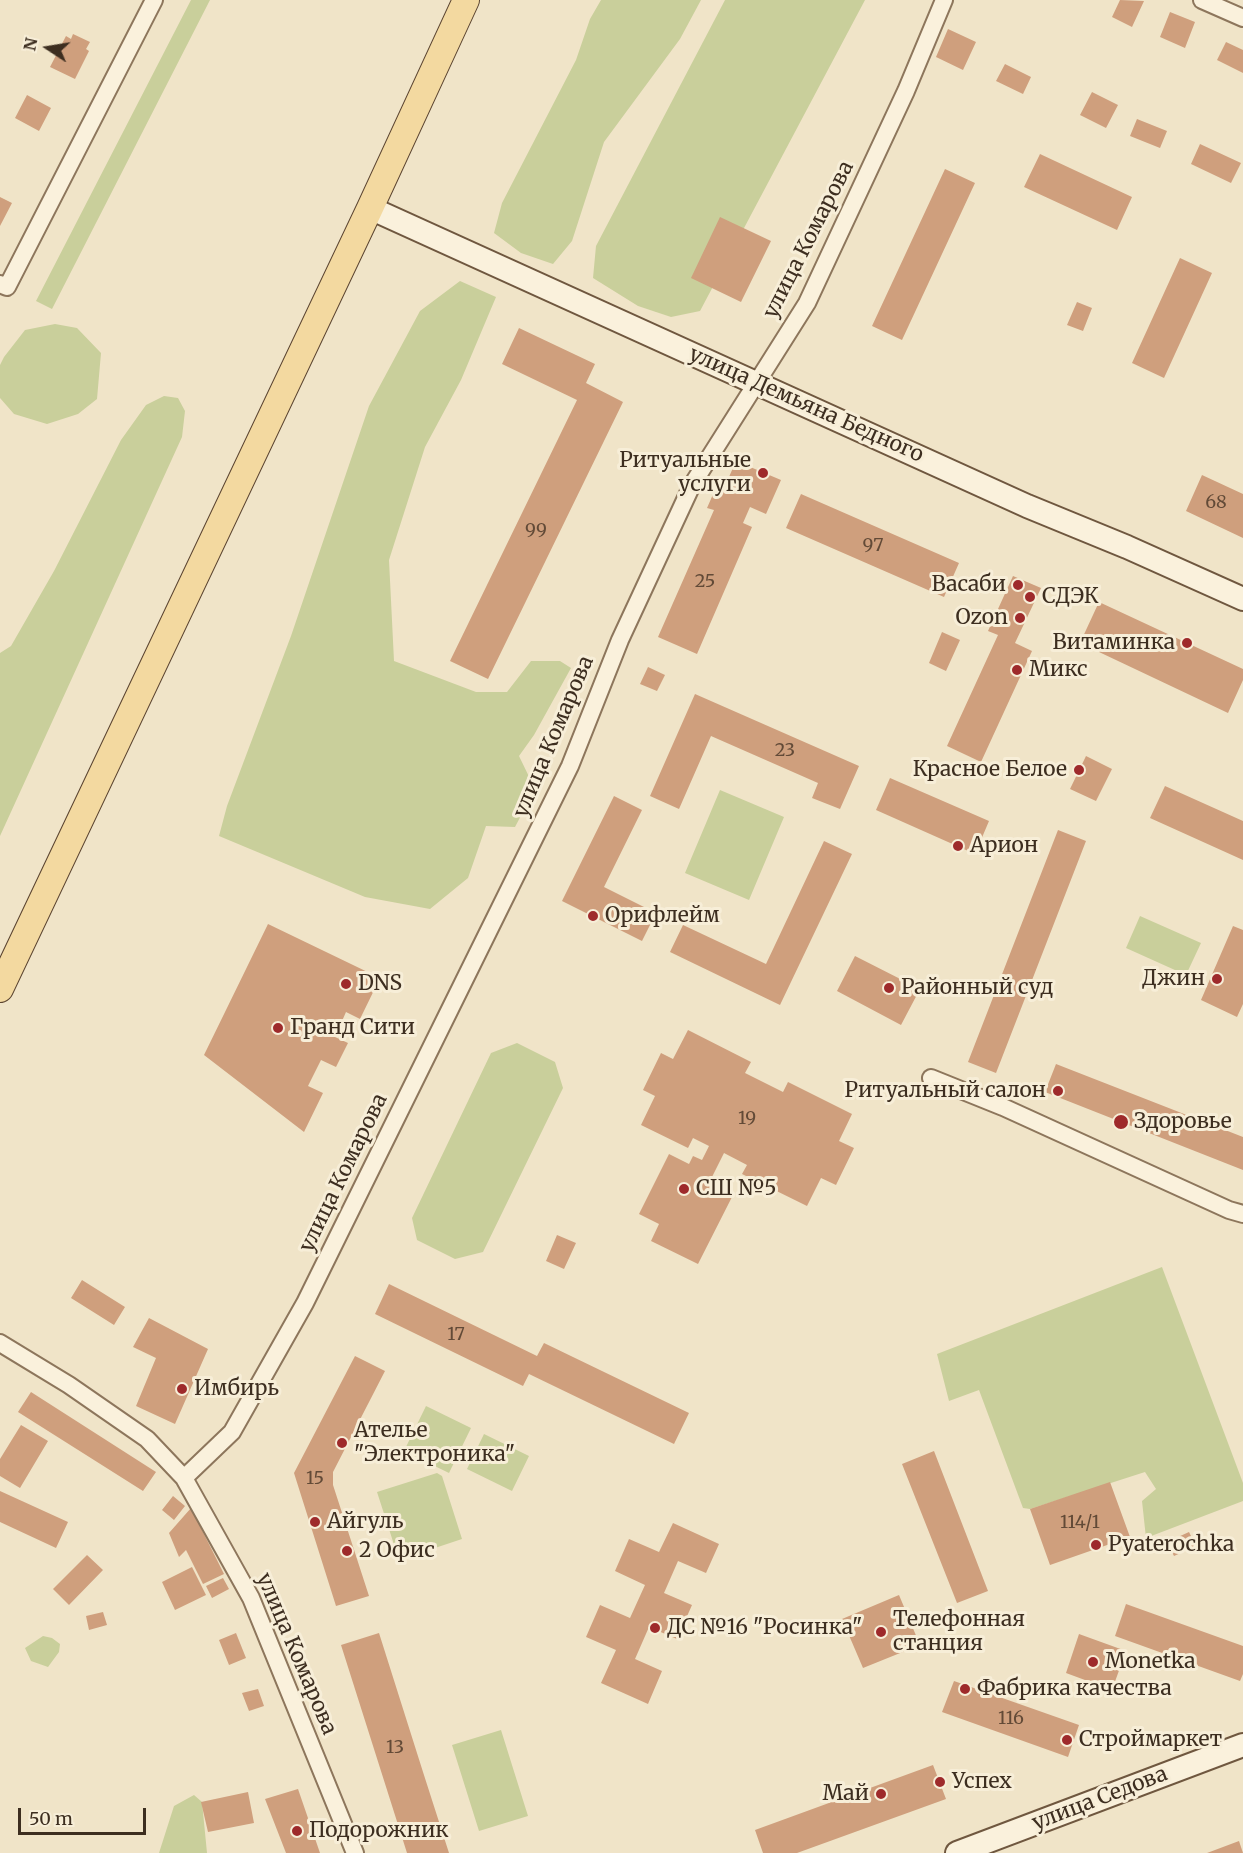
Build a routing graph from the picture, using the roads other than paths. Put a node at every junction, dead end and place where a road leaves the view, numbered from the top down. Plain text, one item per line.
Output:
1 (154, 0) edge
2 (466, 0) edge
3 (944, 0) edge
4 (1202, 0) edge
5 (1243, 18) edge
6 (370, 208) junction
7 (3, 286) edge
8 (756, 383) junction
9 (1243, 599) edge
10 (0, 989) edge
11 (932, 1078) dead end
12 (1243, 1214) edge
13 (0, 1343) edge
14 (184, 1478) junction
15 (1243, 1745) edge
16 (354, 1853) edge
17 (957, 1853) edge

1 - 7 street
2 - 6 main road
3 - 8 street, улица Комарова
4 - 5 street
6 - 8 street, улица Демьяна Бедного
6 - 10 main road
8 - 9 street, улица Демьяна Бедного
8 - 14 street, улица Комарова
11 - 12 street
13 - 14 street, улица Комарова
14 - 16 street, улица Комарова
15 - 17 street, улица Седова

